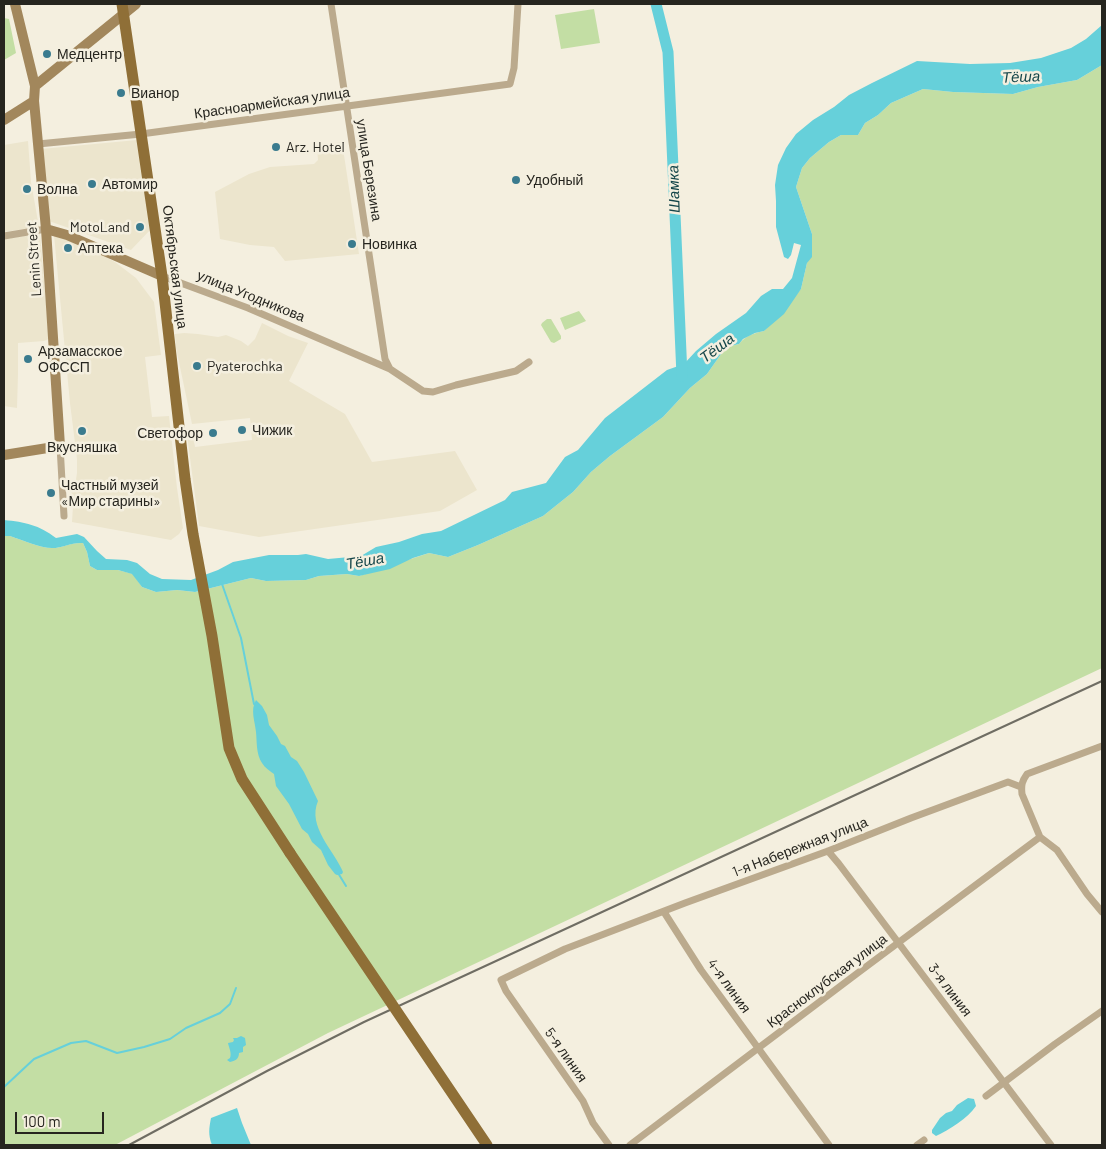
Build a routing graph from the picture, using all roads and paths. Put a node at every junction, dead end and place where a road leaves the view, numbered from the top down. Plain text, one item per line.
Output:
1 (15, 4) edge
2 (136, 4) edge
3 (331, 4) edge
4 (518, 4) edge
5 (123, 9) edge
6 (34, 86) junction
7 (34, 101) junction
8 (346, 105) junction
9 (4, 120) edge
10 (141, 134) junction
11 (38, 144) junction
12 (46, 228) junction
13 (4, 236) edge
14 (162, 276) junction
15 (529, 362) dead end
16 (390, 369) junction
17 (60, 446) junction
18 (4, 455) edge
19 (64, 516) dead end
20 (1102, 746) edge
21 (1021, 787) junction
22 (1040, 837) junction
23 (828, 851) junction
24 (664, 912) junction
25 (1102, 912) edge
26 (899, 943) junction
27 (501, 980) joint
28 (1102, 1010) edge
29 (758, 1048) junction
30 (1003, 1083) junction
31 (986, 1096) dead end
32 (924, 1140) dead end
33 (487, 1145) edge
34 (608, 1145) edge
35 (630, 1145) edge
36 (830, 1145) edge
37 (917, 1145) edge
38 (1051, 1145) edge

1 - 6 street, Lenin Street
2 - 5 street
3 - 8 street, улица Березина
4 - 8 street, Красноармейская улица
5 - 6 street
5 - 10 main road, Октябрьская улица
6 - 7 street, Lenin Street
7 - 9 street
7 - 11 street, Lenin Street
8 - 10 street, Красноармейская улица
8 - 16 street, улица Березина
10 - 11 street, Красноармейская улица
10 - 14 main road, Октябрьская улица
11 - 12 street, Lenin Street
12 - 13 street
12 - 14 street, улица Угодникова
12 - 17 street, Lenin Street
14 - 16 street, улица Угодникова
14 - 33 main road, Октябрьская улица, bridge
15 - 16 street, улица Угодникова
17 - 18 street
17 - 19 street, Lenin Street
20 - 21 street
21 - 22 street
21 - 23 street, 1-я Набережная улица
22 - 25 street
22 - 26 street, Красноклубская улица
23 - 24 street, 1-я Набережная улица
23 - 26 street, 3-я линия
24 - 27 street, 1-я Набережная улица
24 - 29 street, 4-я линия
26 - 29 street, Красноклубская улица
26 - 30 street, 3-я линия
27 - 34 street, 5-я линия
28 - 30 street
29 - 35 street, Красноклубская улица
29 - 36 street, 4-я линия
30 - 31 street
30 - 38 street, 3-я линия
32 - 37 street

